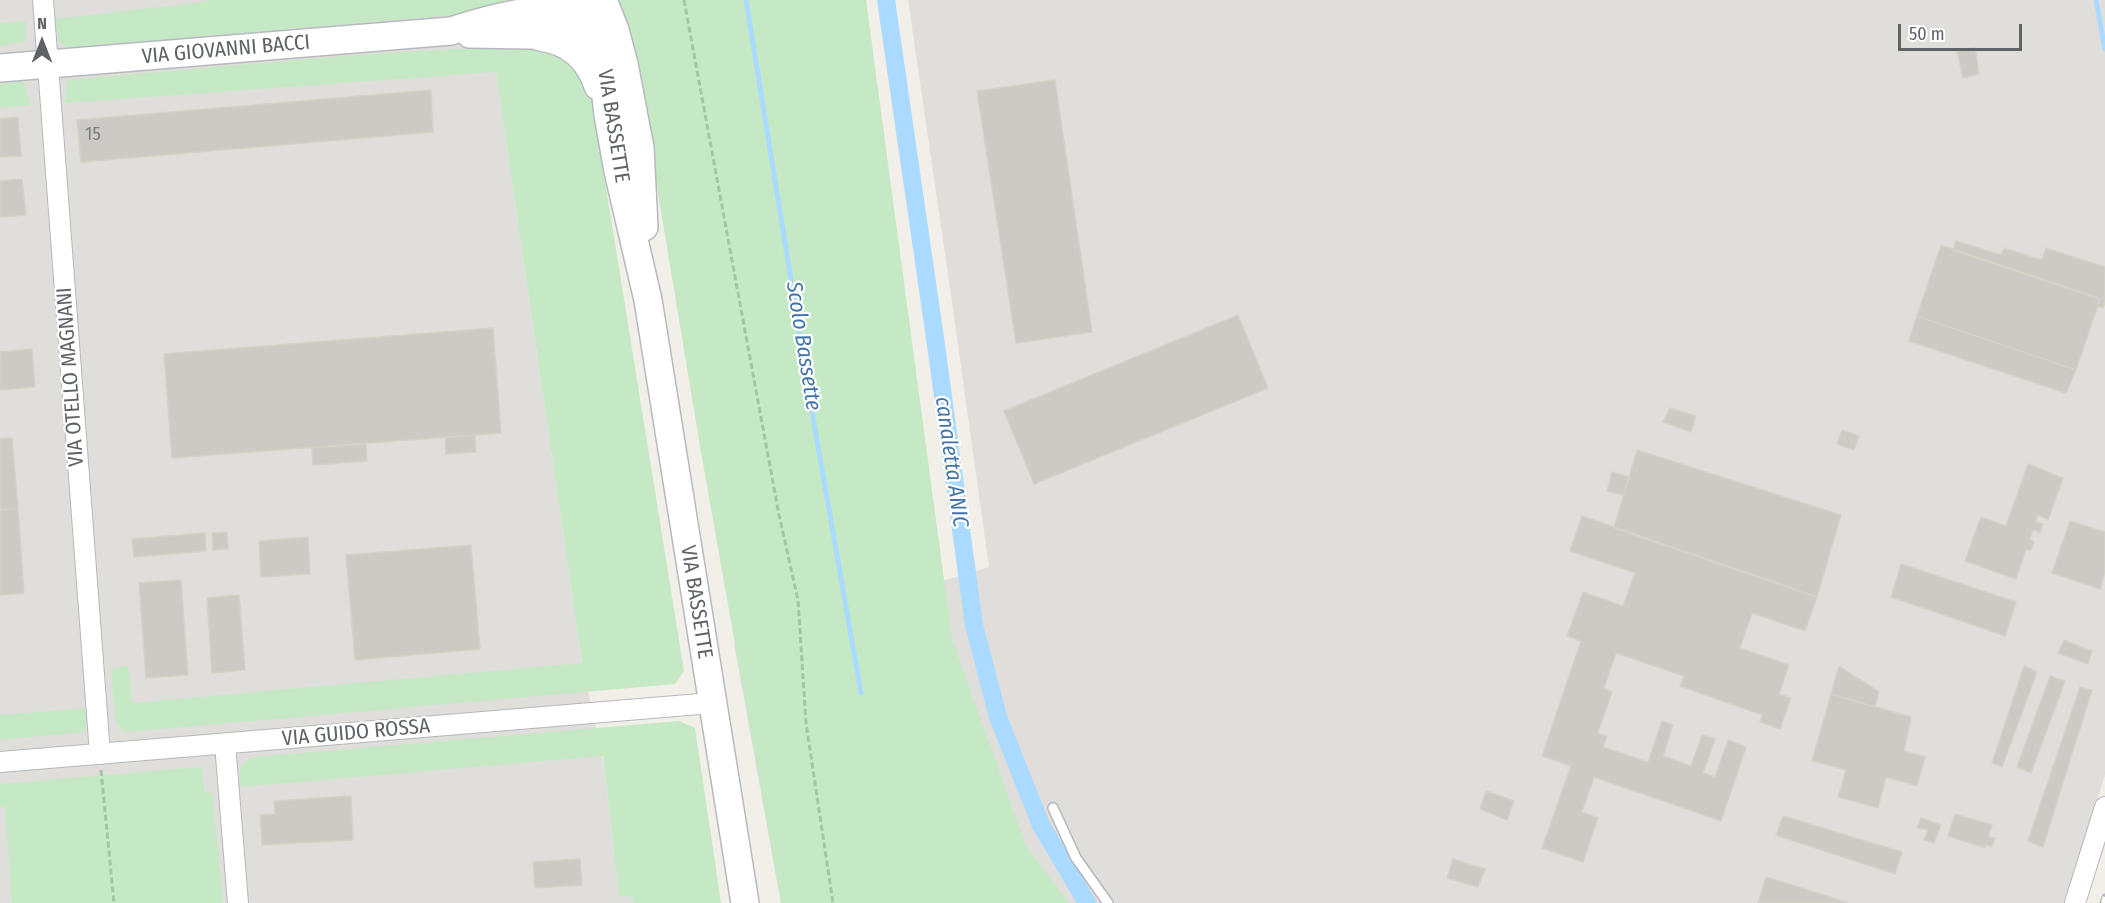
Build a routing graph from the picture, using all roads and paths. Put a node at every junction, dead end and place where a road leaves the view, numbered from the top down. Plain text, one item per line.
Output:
1 (43, 0) edge
2 (684, 0) edge
3 (591, 13) edge
4 (528, 16) edge
5 (47, 64) junction
6 (0, 68) edge
7 (608, 116) junction
8 (648, 300) junction
9 (712, 704) junction
10 (225, 744) junction
11 (100, 754) junction
12 (0, 762) edge
13 (2105, 807) edge
14 (1053, 808) dead end
15 (114, 903) edge
16 (238, 903) edge
17 (745, 903) edge
18 (833, 903) edge
19 (1108, 903) edge
20 (2074, 903) edge

1 - 5 street, VIA OTELLO MAGNANI
2 - 18 path
3 - 4 main road, VIA GIOVANNI BACCI
3 - 7 main road, VIA BASSETTE
3 - 8 main road, VIA BASSETTE
4 - 5 main road, VIA GIOVANNI BACCI
4 - 7 main road, VIA GIOVANNI BACCI
5 - 6 main road, VIA GIOVANNI BACCI
5 - 11 street, VIA OTELLO MAGNANI
7 - 8 main road, VIA BASSETTE
8 - 9 main road, VIA BASSETTE
9 - 10 street, VIA GUIDO ROSSA
9 - 17 main road, VIA BASSETTE
10 - 11 street, VIA GUIDO ROSSA
10 - 16 street
11 - 12 street, VIA GUIDO ROSSA
11 - 15 path
13 - 20 street
14 - 19 lane

